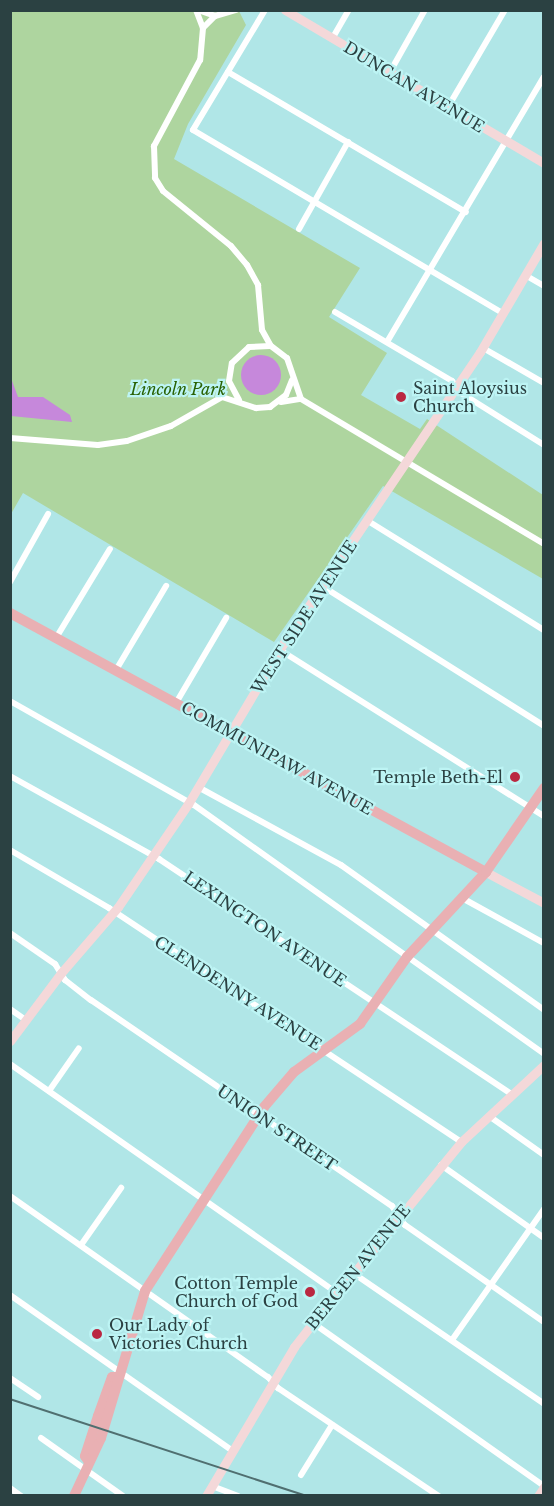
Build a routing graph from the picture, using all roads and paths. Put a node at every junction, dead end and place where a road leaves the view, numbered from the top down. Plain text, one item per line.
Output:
1 (197, 10) edge
2 (236, 10) edge
3 (265, 10) edge
4 (285, 10) edge
5 (349, 10) edge
6 (425, 10) edge
7 (505, 10) edge
8 (215, 15) junction
9 (203, 28) junction
10 (332, 39) junction
11 (228, 72) junction
12 (390, 72) junction
13 (543, 77) edge
14 (448, 107) junction
15 (506, 141) junction
16 (348, 142) junction
17 (543, 163) edge
18 (314, 202) junction
19 (466, 212) junction
20 (299, 229) dead end
21 (543, 243) edge
22 (431, 268) junction
23 (525, 275) junction
24 (543, 286) edge
25 (335, 312) dead end
26 (503, 314) junction
27 (387, 342) junction
28 (271, 346) junction
29 (483, 348) junction
30 (292, 377) junction
31 (543, 383) edge
32 (457, 387) junction
33 (301, 399) junction
34 (242, 402) junction
35 (279, 402) junction
36 (10, 438) edge
37 (543, 445) edge
38 (407, 462) junction
39 (48, 514) dead end
40 (368, 520) junction
41 (543, 544) edge
42 (110, 549) dead end
43 (10, 582) edge
44 (166, 586) dead end
45 (322, 586) junction
46 (10, 613) edge
47 (226, 618) dead end
48 (543, 630) edge
49 (56, 638) junction
50 (280, 650) junction
51 (116, 670) junction
52 (10, 701) edge
53 (176, 704) junction
54 (543, 726) edge
55 (231, 734) junction
56 (10, 776) edge
57 (198, 787) junction
58 (543, 788) edge
59 (188, 804) junction
60 (530, 808) junction
61 (543, 816) edge
62 (10, 850) edge
63 (151, 857) junction
64 (486, 872) junction
65 (462, 898) junction
66 (543, 903) edge
67 (114, 912) junction
68 (432, 930) junction
69 (10, 933) edge
70 (543, 943) edge
71 (407, 957) junction
72 (61, 973) junction
73 (377, 1003) junction
74 (10, 1009) edge
75 (543, 1010) edge
76 (26, 1020) junction
77 (10, 1041) edge
78 (79, 1048) dead end
79 (324, 1050) junction
80 (543, 1054) edge
81 (10, 1064) edge
82 (542, 1070) edge
83 (49, 1091) junction
84 (512, 1094) junction
85 (258, 1116) junction
86 (489, 1116) junction
87 (461, 1142) junction
88 (543, 1155) edge
89 (441, 1165) junction
90 (121, 1188) dead end
91 (10, 1196) edge
92 (205, 1200) junction
93 (543, 1209) edge
94 (397, 1216) junction
95 (530, 1229) junction
96 (543, 1238) edge
97 (81, 1245) junction
98 (353, 1273) junction
99 (490, 1285) junction
100 (145, 1291) junction
101 (337, 1293) junction
102 (10, 1295) edge
103 (543, 1322) edge
104 (313, 1323) junction
105 (452, 1340) junction
106 (118, 1374) junction
107 (10, 1378) edge
108 (273, 1382) junction
109 (38, 1397) dead end
110 (543, 1404) edge
111 (332, 1425) junction
112 (41, 1438) dead end
113 (233, 1451) junction
114 (87, 1466) junction
115 (301, 1475) dead end
116 (214, 1482) junction
117 (543, 1486) edge
118 (10, 1488) edge
119 (21, 1496) edge
120 (74, 1496) edge
121 (123, 1496) edge
122 (206, 1496) edge
123 (238, 1496) edge
124 (439, 1496) edge
125 (538, 1496) edge

1 - 8 street
1 - 9 street
2 - 8 street
3 - 11 street
4 - 10 main road, DUNCAN AVENUE
5 - 10 street
6 - 12 street
7 - 14 street
8 - 9 street
9 - 28 street
10 - 12 main road, DUNCAN AVENUE
11 - 16 street
11 - 18 street
12 - 14 main road, DUNCAN AVENUE
13 - 15 street
14 - 15 main road, DUNCAN AVENUE
15 - 17 main road, DUNCAN AVENUE
15 - 19 street
16 - 18 street
16 - 19 street
18 - 20 street
18 - 22 street
19 - 22 street
21 - 23 main road, WEST SIDE AVENUE
22 - 26 street
22 - 27 street
23 - 24 street
23 - 26 main road, WEST SIDE AVENUE
25 - 27 street
26 - 29 main road, WEST SIDE AVENUE
27 - 32 street
28 - 30 street
28 - 34 street
29 - 31 street
29 - 32 main road, WEST SIDE AVENUE
30 - 33 street
30 - 35 street
32 - 37 street
32 - 38 main road, WEST SIDE AVENUE
33 - 35 street
33 - 38 street
34 - 35 street
34 - 36 street
38 - 40 main road, WEST SIDE AVENUE
38 - 41 street
39 - 43 street
40 - 45 main road, WEST SIDE AVENUE
40 - 48 street
42 - 49 street
44 - 51 street
45 - 50 main road, WEST SIDE AVENUE
45 - 54 street
46 - 49 main road, COMMUNIPAW AVENUE
47 - 53 street
49 - 51 main road, COMMUNIPAW AVENUE
50 - 55 main road, WEST SIDE AVENUE
50 - 60 street
51 - 53 main road, COMMUNIPAW AVENUE
52 - 59 street
53 - 55 main road, COMMUNIPAW AVENUE
55 - 57 main road, WEST SIDE AVENUE
55 - 64 main road, COMMUNIPAW AVENUE
56 - 63 street, LEXINGTON AVENUE
57 - 59 main road, WEST SIDE AVENUE
57 - 68 street
58 - 60 main road
59 - 63 main road, WEST SIDE AVENUE
59 - 71 street
60 - 61 street
60 - 64 main road
62 - 67 street, CLENDENNY AVENUE
63 - 67 main road, WEST SIDE AVENUE
63 - 73 street, LEXINGTON AVENUE
64 - 65 main road
64 - 66 main road, COMMUNIPAW AVENUE
65 - 68 main road
65 - 70 street
67 - 72 main road, WEST SIDE AVENUE
67 - 79 street, CLENDENNY AVENUE
68 - 71 main road
68 - 75 street
69 - 72 street, UNION STREET
71 - 73 main road
71 - 80 street
72 - 76 main road, WEST SIDE AVENUE
72 - 85 street, UNION STREET
73 - 79 main road
73 - 84 street, LEXINGTON AVENUE
74 - 76 street
76 - 77 main road, WEST SIDE AVENUE
78 - 83 street
79 - 85 main road
79 - 87 street, CLENDENNY AVENUE
81 - 83 street
82 - 84 main road, BERGEN AVENUE
83 - 92 street
84 - 86 main road, BERGEN AVENUE
85 - 92 main road
85 - 94 street, UNION STREET
86 - 87 main road, BERGEN AVENUE
86 - 88 street
87 - 89 main road, BERGEN AVENUE
89 - 94 main road, BERGEN AVENUE
89 - 95 street
90 - 97 street
91 - 97 street
92 - 100 main road
92 - 101 street
93 - 95 street
94 - 98 main road, BERGEN AVENUE
94 - 99 street, UNION STREET
95 - 96 street
95 - 99 street
97 - 100 street
98 - 101 main road, BERGEN AVENUE
98 - 105 street
99 - 103 street, UNION STREET
99 - 105 street
100 - 106 main road
100 - 108 street
101 - 104 main road, BERGEN AVENUE
102 - 106 street
104 - 108 main road, BERGEN AVENUE
104 - 117 street
105 - 110 street
106 - 113 street
106 - 114 main road
107 - 109 street
108 - 111 street
108 - 113 main road, BERGEN AVENUE
111 - 115 street
111 - 124 street
112 - 114 street
113 - 116 main road, BERGEN AVENUE
114 - 120 main road
114 - 121 street
116 - 122 main road, BERGEN AVENUE
116 - 123 street
117 - 125 main road
118 - 119 street

